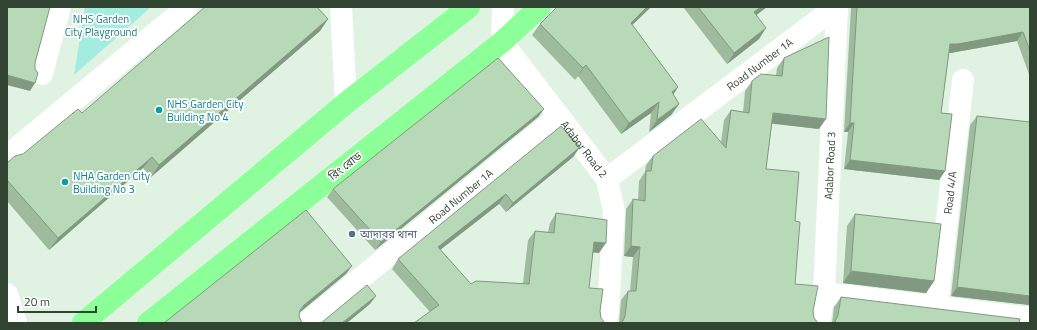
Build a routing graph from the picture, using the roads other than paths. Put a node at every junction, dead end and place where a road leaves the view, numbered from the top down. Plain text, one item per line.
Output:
1 (60, 7) edge
2 (187, 7) edge
3 (341, 7) edge
4 (469, 7) edge
5 (503, 7) edge
6 (540, 7) edge
7 (837, 7) edge
8 (502, 42) junction
9 (42, 74) dead end
10 (963, 80) dead end
11 (346, 102) junction
12 (559, 116) junction
13 (7, 156) edge
14 (607, 179) junction
15 (824, 293) junction
16 (7, 294) edge
17 (936, 307) junction
18 (1030, 318) edge
19 (16, 323) edge
20 (83, 323) edge
21 (148, 323) edge
22 (306, 323) edge
23 (606, 323) edge
24 (819, 323) edge

1 - 9 street
2 - 13 street
3 - 11 street
4 - 11 main road
5 - 8 street
6 - 8 main road, রিং রোড
7 - 14 street, Road Number 1A
7 - 15 street, Adabor Road 3
8 - 12 street, Adabor Road 2
8 - 21 main road, রিং রোড
10 - 17 street, Road 4/A
11 - 20 main road
12 - 14 street, Adabor Road 2
12 - 22 street, Road Number 1A
14 - 23 street, Adabor Road 2
15 - 17 street
15 - 24 street, Adabor Road 3
16 - 19 street
17 - 18 street

